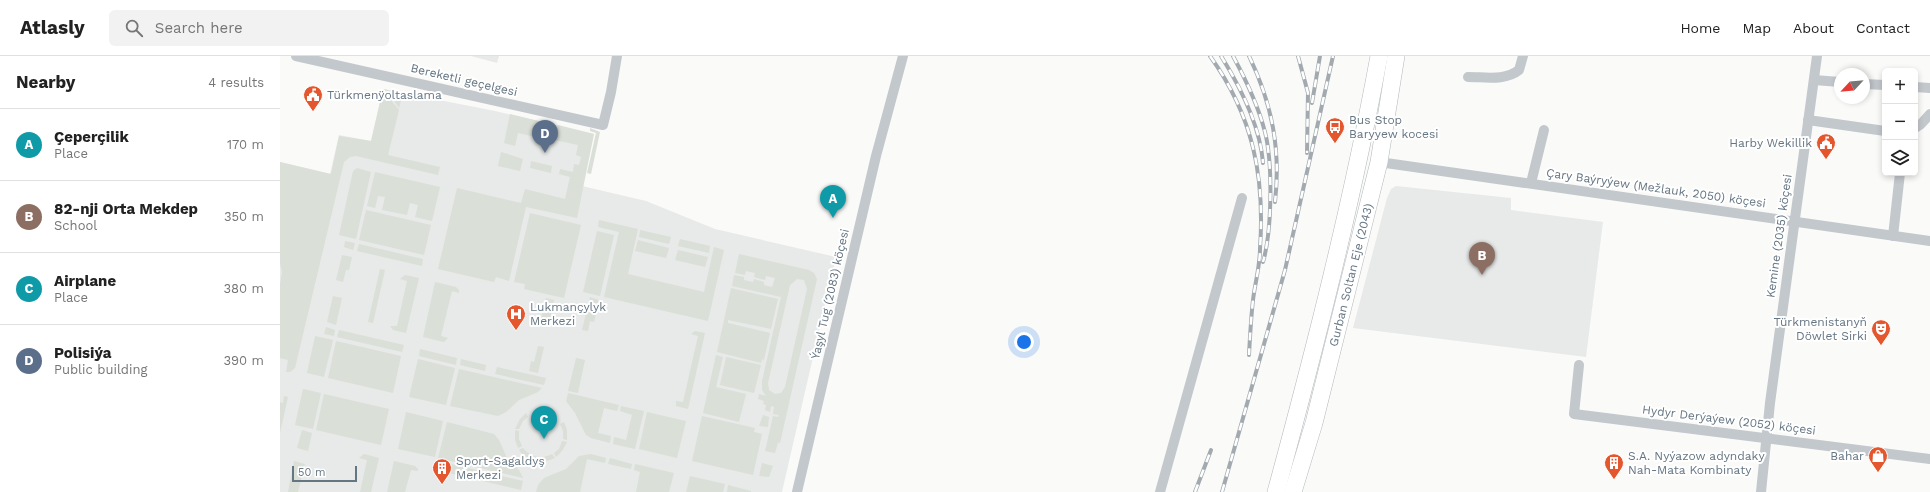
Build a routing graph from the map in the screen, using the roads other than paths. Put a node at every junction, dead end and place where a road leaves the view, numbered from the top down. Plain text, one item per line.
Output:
1 (296, 56) edge
2 (617, 56) edge
3 (903, 56) edge
4 (1379, 56) edge
5 (1396, 56) edge
6 (1523, 56) edge
7 (1816, 56) edge
8 (1468, 77) dead end
9 (1814, 80) junction
10 (1834, 82) edge
11 (1870, 84) edge
12 (1882, 85) edge
13 (1918, 87) edge
14 (1930, 88) edge
15 (1930, 114) edge
16 (1808, 120) junction
17 (1918, 126) edge
18 (1544, 130) dead end
19 (1882, 131) edge
20 (1379, 162) junction
21 (1900, 176) edge
22 (1531, 183) junction
23 (1242, 198) dead end
24 (1795, 221) junction
25 (1893, 236) junction
26 (1930, 241) edge
27 (1579, 365) dead end
28 (1766, 438) junction
29 (1930, 458) edge
30 (797, 492) edge
31 (1160, 492) edge
32 (1276, 492) edge
33 (1293, 492) edge
34 (1761, 492) edge

1 - 2 street, Bereketli geçelgesi
3 - 30 street, Ýaşyl Tug (2083) köçesi
4 - 32 highway, Gurban Soltan Eje (2043)
5 - 20 highway, Gurban Soltan Eje (2043)
6 - 8 street
7 - 9 street, Kemine (2035) köçesi
9 - 10 street
9 - 16 street, Kemine (2035) köçesi
11 - 12 street
13 - 14 street
15 - 17 street
16 - 19 street
16 - 24 street, Kemine (2035) köçesi
18 - 22 street
20 - 22 street, Çary Baýryýew (Mežlauk, 2050) köçesi
20 - 33 highway, Gurban Soltan Eje (2043)
21 - 25 street
22 - 24 street, Çary Baýryýew (Mežlauk, 2050) köçesi
23 - 31 street
24 - 25 street, Çary Baýryýew (Mežlauk, 2050) köçesi
24 - 28 street, Kemine (2035) köçesi
25 - 26 street, Çary Baýryýew (Mežlauk, 2050) köçesi
27 - 28 street, Hydyr Derýaýew (2052) köçesi
28 - 29 street, Hydyr Derýaýew (2052) köçesi
28 - 34 street, Kemine (2035) köçesi

